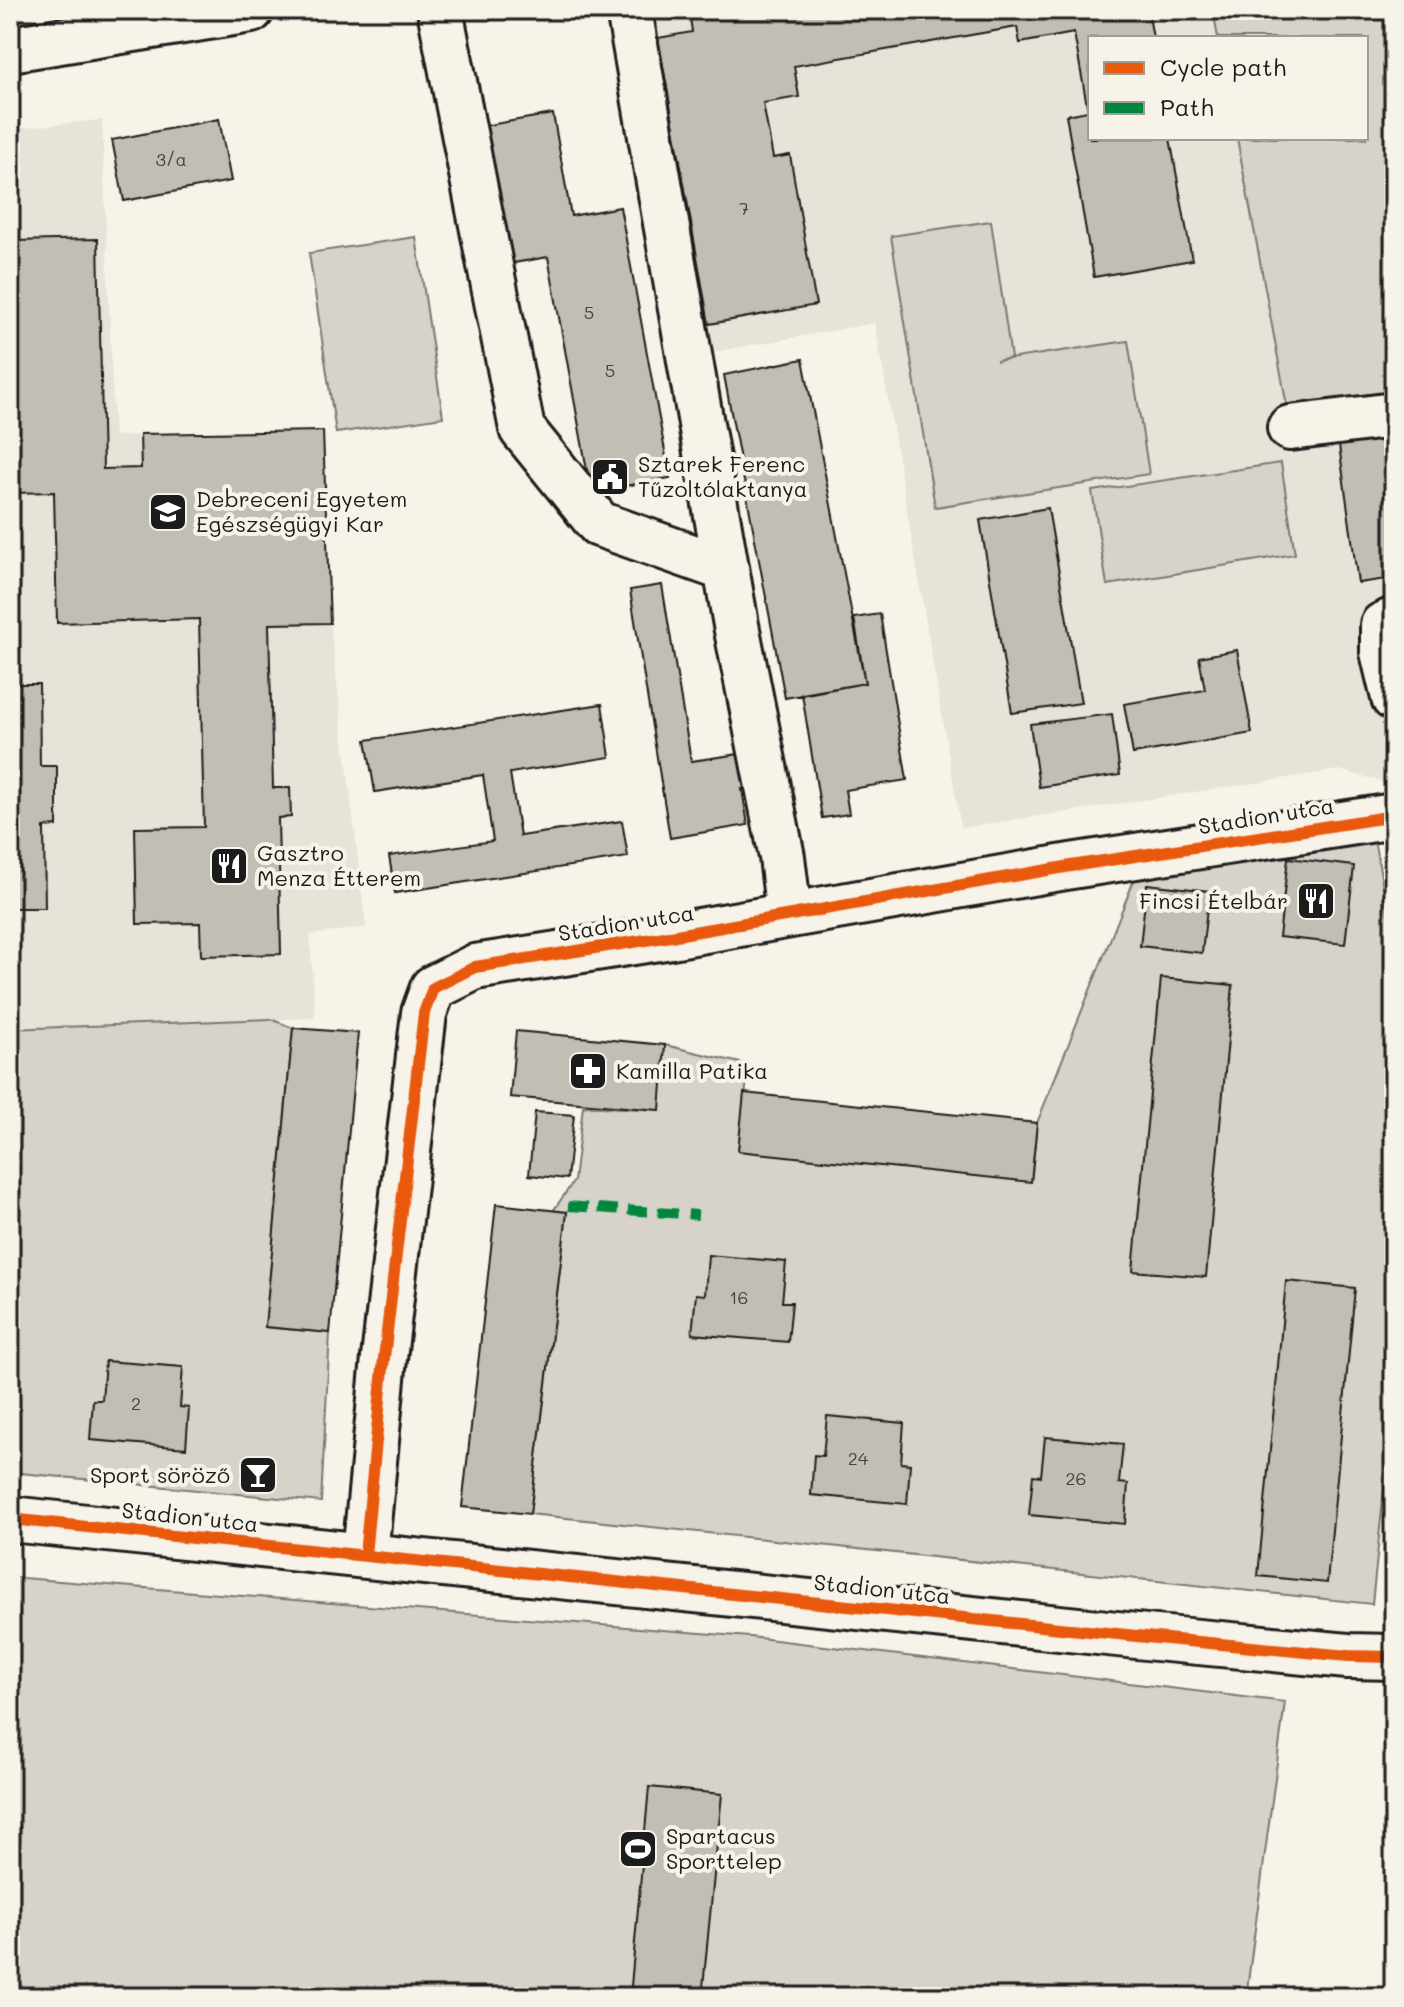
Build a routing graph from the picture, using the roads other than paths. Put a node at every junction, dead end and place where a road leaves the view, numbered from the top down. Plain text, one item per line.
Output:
1 (251, 10) edge
2 (440, 10) edge
3 (629, 10) edge
4 (10, 49) edge
5 (1394, 415) edge
6 (1290, 428) dead end
7 (726, 569) junction
8 (1394, 620) edge
9 (1394, 698) edge
10 (1394, 816) edge
11 (789, 915) junction
12 (10, 1519) edge
13 (365, 1555) junction
14 (1394, 1657) edge

1 - 4 street
2 - 7 street
3 - 7 street
5 - 6 street
7 - 11 street
8 - 9 street
10 - 11 street, Stadion utca
11 - 13 street, Stadion utca
12 - 13 street, Stadion utca
13 - 14 street, Stadion utca

